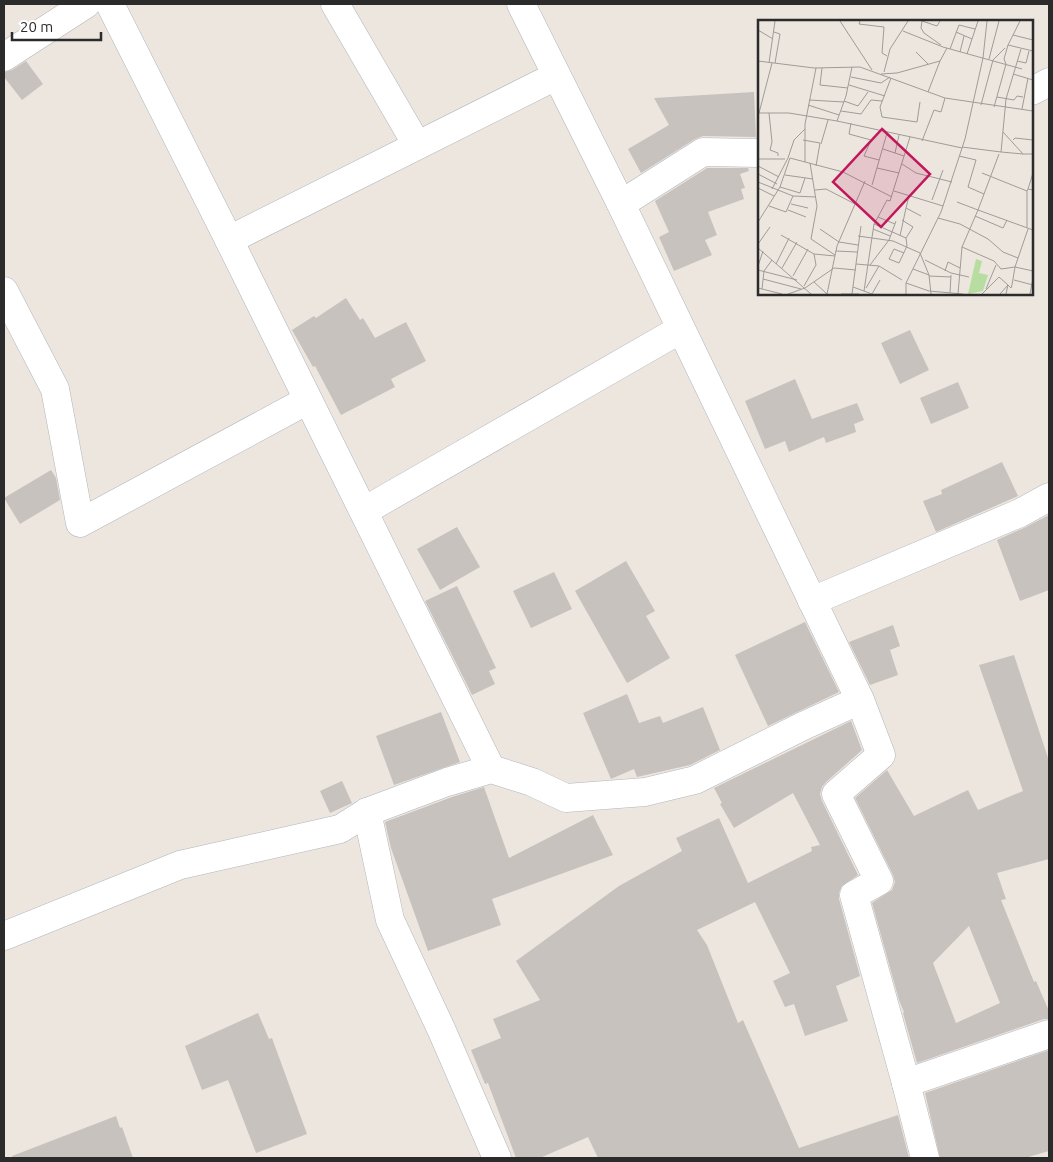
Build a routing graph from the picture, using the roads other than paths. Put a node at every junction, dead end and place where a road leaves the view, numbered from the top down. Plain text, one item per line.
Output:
1 (86, 4) edge
2 (110, 4) edge
3 (335, 4) edge
4 (521, 4) edge
5 (4, 57) edge
6 (556, 76) junction
7 (1049, 82) edge
8 (1033, 90) edge
9 (417, 145) junction
10 (758, 153) edge
11 (620, 204) junction
12 (229, 240) junction
13 (4, 291) edge
14 (681, 329) junction
15 (308, 400) junction
16 (1049, 497) edge
17 (364, 511) junction
18 (812, 601) junction
19 (860, 700) junction
20 (491, 769) junction
21 (367, 812) junction
22 (4, 936) edge
23 (1049, 1034) edge
24 (906, 1082) junction
25 (497, 1158) edge
26 (925, 1158) edge

1 - 5 street
2 - 12 street
3 - 9 street
4 - 6 street
6 - 9 street
6 - 11 street
7 - 8 street
9 - 12 street
10 - 11 street
11 - 14 street
12 - 15 street
13 - 15 street
14 - 17 street
14 - 18 street
15 - 17 street
16 - 18 street
17 - 20 street
18 - 19 street
19 - 20 street
19 - 24 street
20 - 21 street
21 - 22 street
21 - 25 street
23 - 24 street
24 - 26 street

